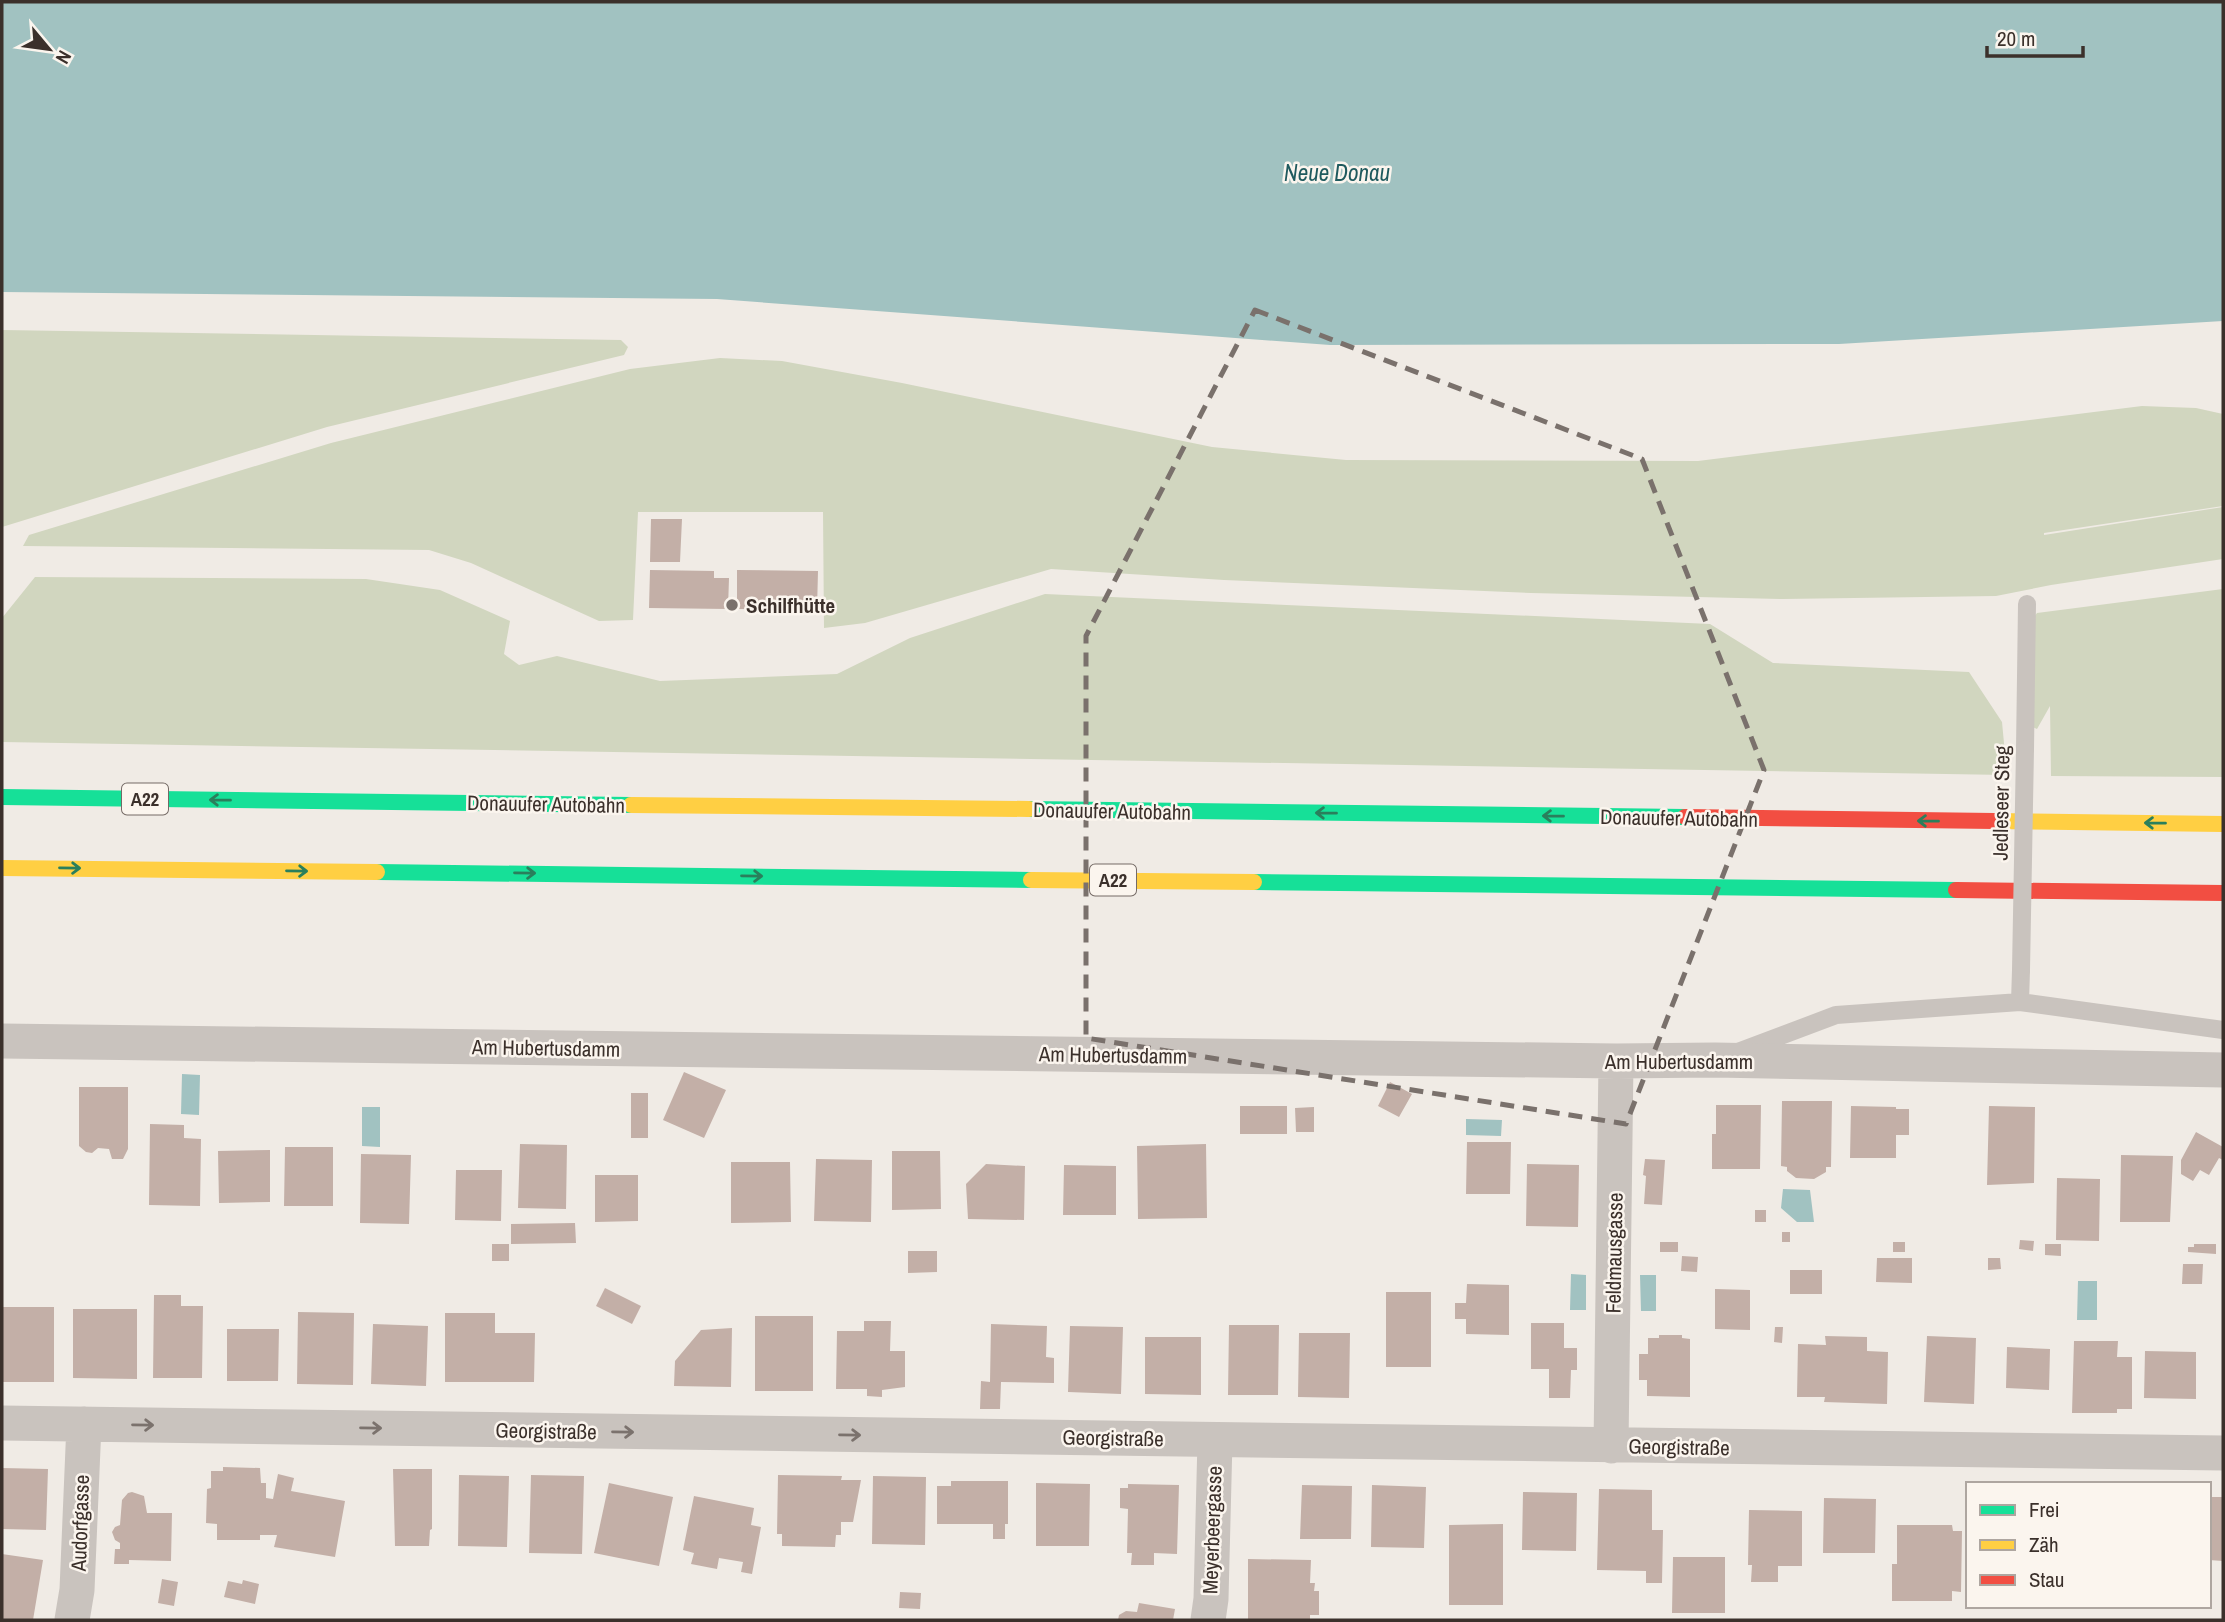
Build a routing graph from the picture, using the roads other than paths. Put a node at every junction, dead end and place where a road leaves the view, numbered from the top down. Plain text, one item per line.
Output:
1 (2027, 604) dead end
2 (2, 797) edge
3 (2223, 824) edge
4 (2, 868) edge
5 (2223, 893) edge
6 (2020, 1002) junction
7 (2223, 1030) edge
8 (2, 1041) edge
9 (1714, 1060) junction
10 (1616, 1061) junction
11 (2223, 1070) edge
12 (2, 1423) edge
13 (84, 1424) junction
14 (1215, 1440) junction
15 (1611, 1446) junction
16 (2223, 1453) edge
17 (72, 1620) edge
18 (1208, 1620) edge

1 - 6 lane, Jedleseer Steg, bridge
3 -> 2 highway, Donauufer Autobahn / A22
4 -> 5 highway, A22
6 - 7 lane
6 - 9 lane
8 - 10 street, Am Hubertusdamm
9 - 10 street, Am Hubertusdamm
9 - 11 street, Am Hubertusdamm
10 - 15 street, Feldmausgasse
12 - 13 street, Georgistraße
13 -> 14 street, Georgistraße
13 - 17 street, Audorfgasse
14 - 15 street, Georgistraße
14 - 18 street, Meyerbeergasse
15 - 16 street, Georgistraße

